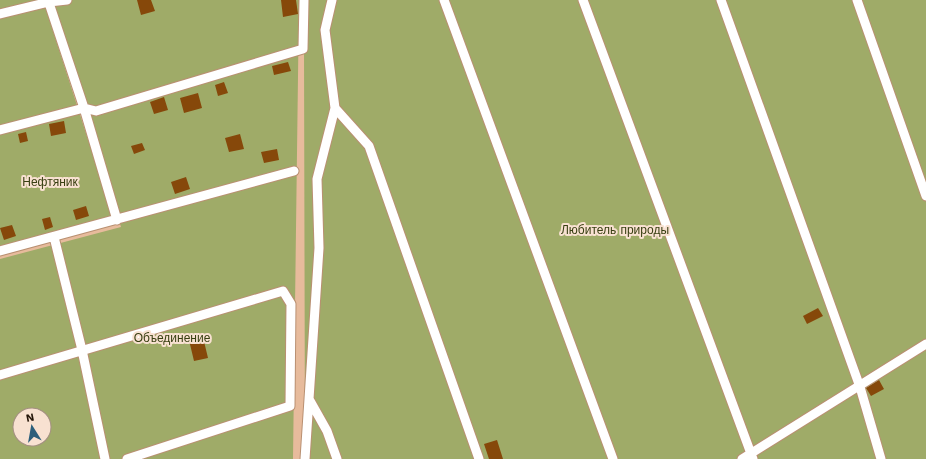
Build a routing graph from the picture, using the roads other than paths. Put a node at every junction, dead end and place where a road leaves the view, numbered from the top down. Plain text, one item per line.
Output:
1 (67, 0) edge
2 (304, 0) edge
3 (332, 0) edge
4 (444, 0) edge
5 (583, 0) edge
6 (721, 0) edge
7 (857, 0) edge
8 (48, 1) edge
9 (0, 14) edge
10 (84, 108) junction
11 (335, 108) junction
12 (0, 130) edge
13 (294, 171) dead end
14 (926, 196) edge
15 (117, 220) junction
16 (54, 237) junction
17 (0, 251) edge
18 (926, 344) edge
19 (82, 350) junction
20 (0, 375) edge
21 (860, 387) junction
22 (309, 399) junction
23 (752, 456) edge
24 (105, 459) edge
25 (127, 459) edge
26 (305, 459) edge
27 (337, 459) edge
28 (479, 459) edge
29 (613, 459) edge
30 (742, 459) edge
31 (881, 459) edge

1 - 8 lane
2 - 10 lane
3 - 11 lane
4 - 29 lane
5 - 23 lane
6 - 21 lane
7 - 14 lane
8 - 9 lane
8 - 10 lane
10 - 12 lane
10 - 15 lane
11 - 22 lane
11 - 28 lane
13 - 15 lane
15 - 16 lane
16 - 17 lane
16 - 19 lane
18 - 21 lane
19 - 20 lane
19 - 24 lane
19 - 25 lane
21 - 23 lane
21 - 31 lane
22 - 26 lane
22 - 27 lane
23 - 30 lane

